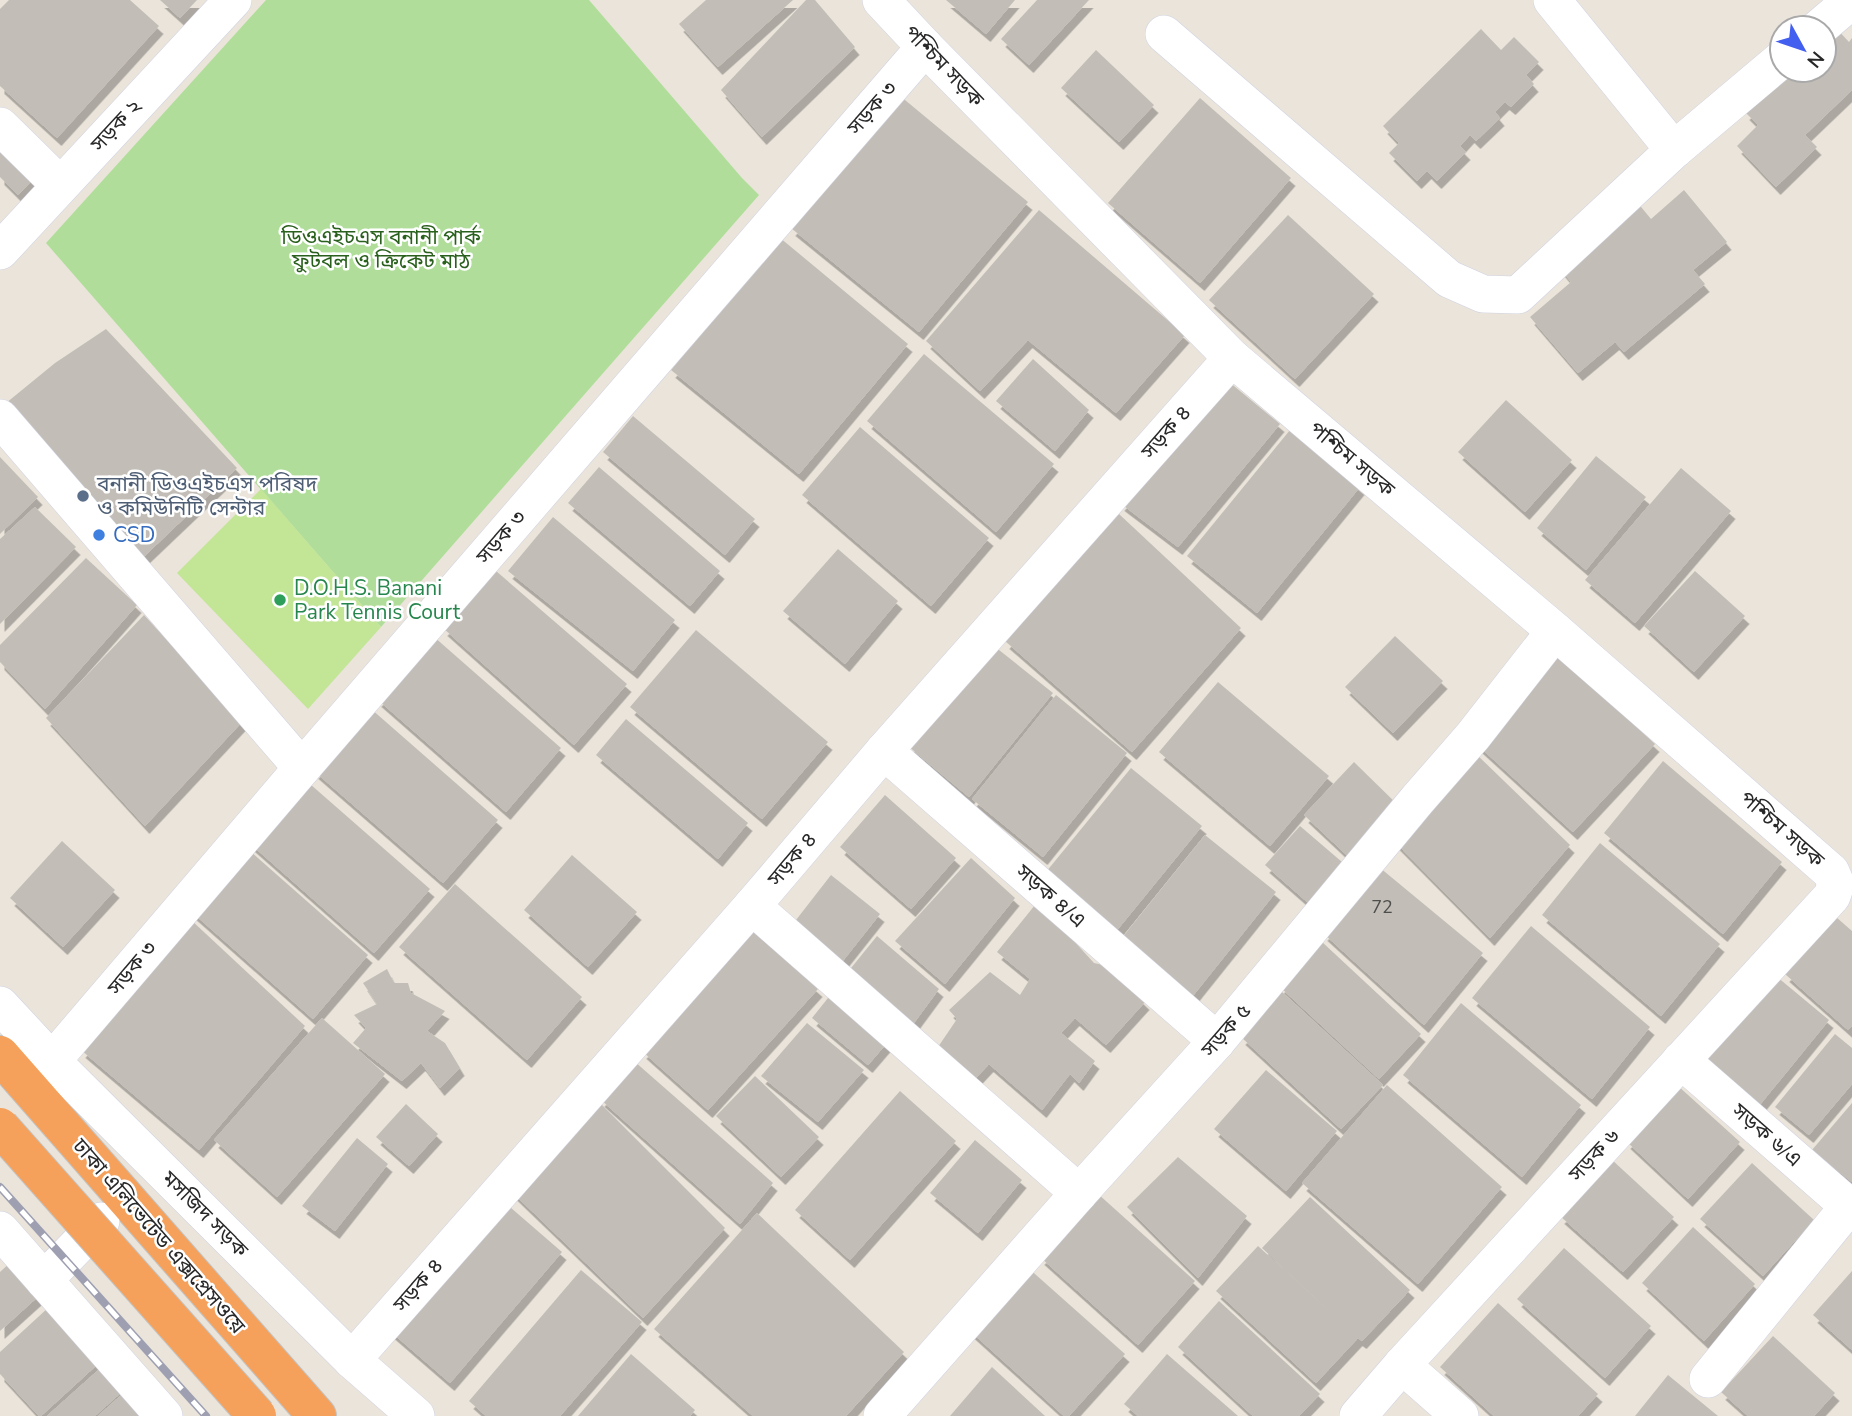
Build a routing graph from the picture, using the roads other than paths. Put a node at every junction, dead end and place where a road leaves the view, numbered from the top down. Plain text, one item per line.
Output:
1 (233, 0) edge
2 (881, 0) edge
3 (1552, 0) edge
4 (1852, 0) edge
5 (1836, 14) edge
6 (1164, 34) dead end
7 (925, 47) junction
8 (1768, 71) edge
9 (0, 126) edge
10 (1674, 150) junction
11 (60, 185) junction
12 (0, 251) edge
13 (1232, 358) junction
14 (0, 418) edge
15 (1555, 631) junction
16 (884, 751) junction
17 (302, 768) junction
18 (1832, 896) joint
19 (752, 906) junction
20 (0, 1005) edge
21 (1217, 1041) junction
22 (0, 1055) edge
23 (1681, 1060) junction
24 (52, 1061) junction
25 (0, 1127) edge
26 (1079, 1193) junction
27 (1850, 1207) edge
28 (100, 1221) dead end
29 (0, 1230) edge
30 (44, 1280) junction
31 (352, 1360) junction
32 (1402, 1365) junction
33 (1708, 1380) dead end
34 (164, 1416) edge
35 (257, 1416) edge
36 (317, 1416) edge
37 (416, 1416) edge
38 (882, 1416) edge
39 (1358, 1416) edge
40 (1460, 1416) edge

1 - 11 street, সড়ক ২
2 - 7 street, পশ্চিম সড়ক
3 - 10 street
4 - 5 street
6 - 10 street
7 - 13 street, পশ্চিম সড়ক
7 - 17 street, সড়ক ৩
8 - 10 street
9 - 11 street
11 - 12 street, সড়ক ২
13 - 15 street, পশ্চিম সড়ক
13 - 16 street, সড়ক ৪
14 - 17 street
15 - 18 street, পশ্চিম সড়ক
15 - 21 street, সড়ক ৫
16 - 19 street, সড়ক ৪
16 - 21 street, সড়ক ৪/এ
17 - 24 street, সড়ক ৩
18 - 23 street, সড়ক ৬
19 - 26 street
19 - 31 street, সড়ক ৪
20 - 24 street, মসজিদ সড়ক
21 - 26 street, সড়ক ৫
22 - 36 highway, ঢাকা এলিভেটেড এক্সপ্রেসওয়ে
23 - 27 street, সড়ক ৬/এ
23 - 32 street, সড়ক ৬
24 - 31 street, মসজিদ সড়ক
25 - 35 highway, bridge
26 - 38 street, সড়ক ৫
27 - 33 street
28 - 30 street
29 - 30 street
30 - 34 street
31 - 37 street, মসজিদ সড়ক
32 - 39 street, সড়ক ৬
32 - 40 street

